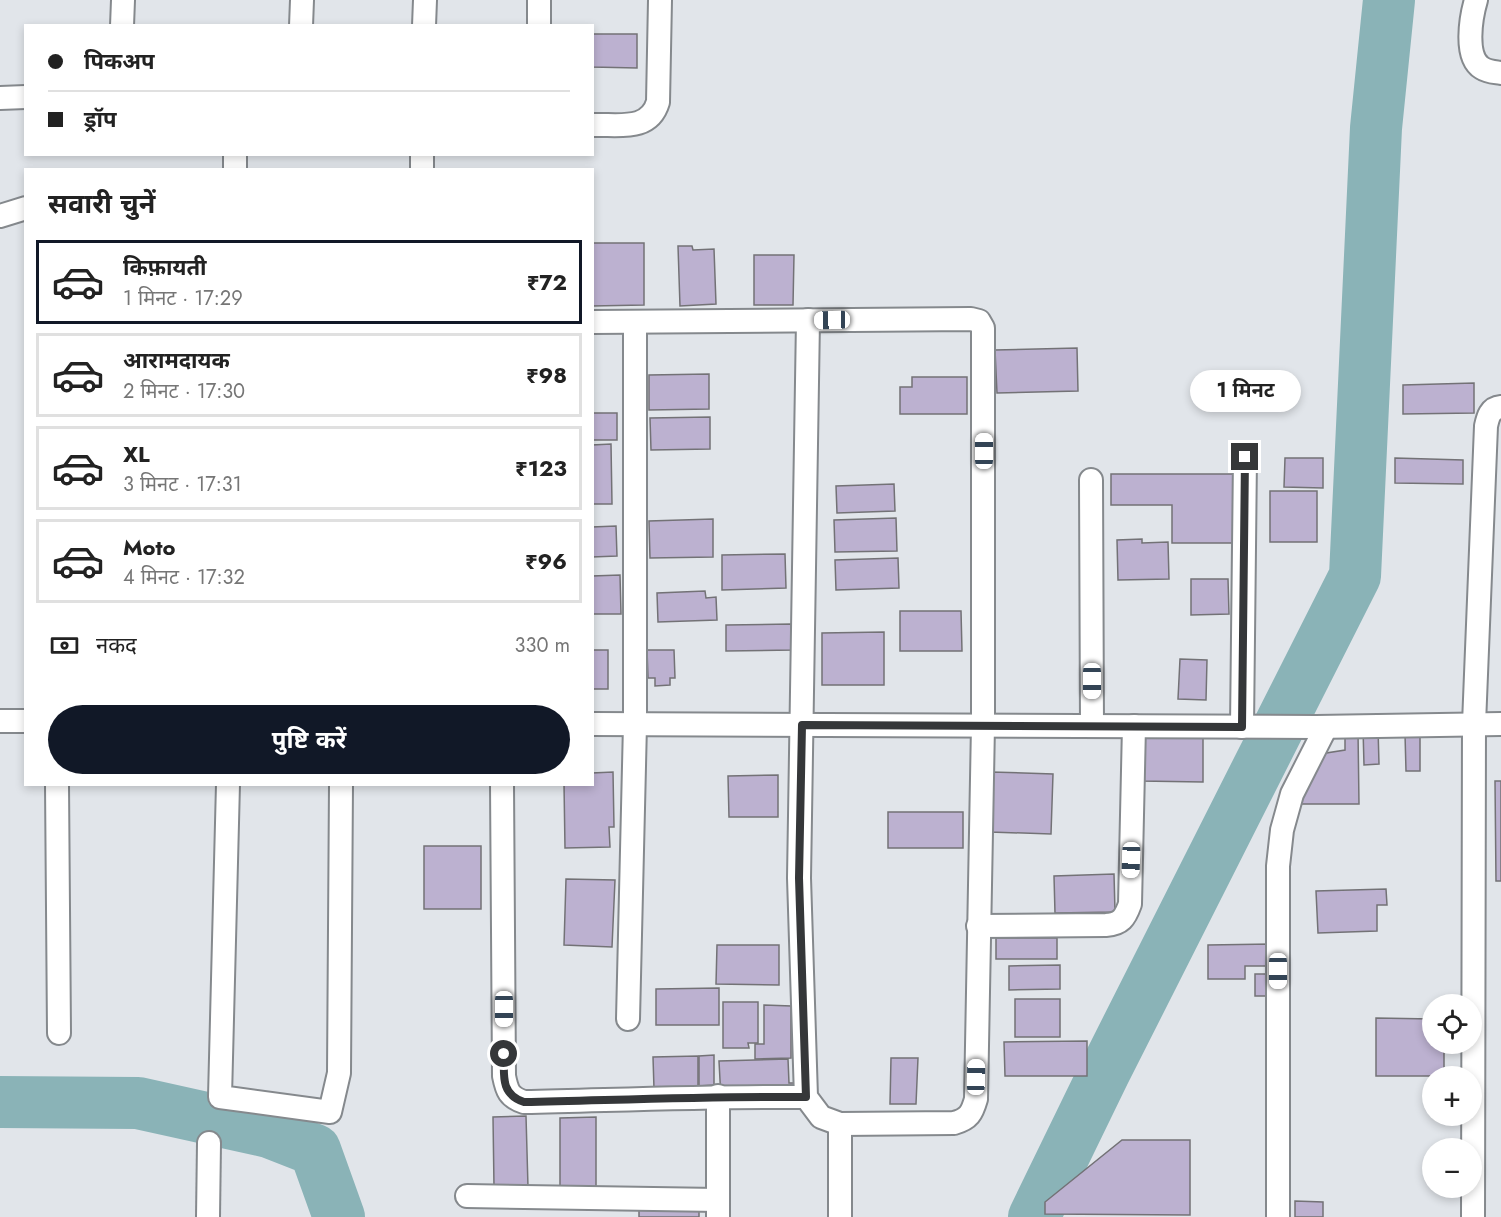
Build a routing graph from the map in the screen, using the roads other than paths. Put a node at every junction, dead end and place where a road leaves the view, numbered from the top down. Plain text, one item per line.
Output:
1 (123, 0) edge
2 (302, 0) edge
3 (425, 0) edge
4 (539, 0) edge
5 (660, 0) edge
6 (1476, 0) edge
7 (122, 24) edge
8 (301, 24) edge
9 (424, 24) edge
10 (539, 24) edge
11 (1501, 73) edge
12 (0, 98) edge
13 (24, 98) edge
14 (594, 125) edge
15 (24, 209) edge
16 (0, 216) edge
17 (808, 320) junction
18 (594, 322) edge
19 (635, 322) junction
20 (1501, 407) edge
21 (1245, 457) dead end
22 (1091, 480) dead end
23 (0, 721) edge
24 (24, 721) edge
25 (594, 724) edge
26 (635, 724) junction
27 (1474, 724) junction
28 (1501, 724) edge
29 (802, 725) junction
30 (983, 726) junction
31 (1092, 726) junction
32 (1134, 726) junction
33 (1248, 727) junction
34 (1321, 727) junction
35 (57, 786) edge
36 (228, 786) edge
37 (341, 786) edge
38 (502, 786) edge
39 (978, 926) junction
40 (628, 1019) dead end
41 (59, 1033) dead end
42 (718, 1096) junction
43 (806, 1097) junction
44 (840, 1124) junction
45 (209, 1143) dead end
46 (467, 1196) dead end
47 (551, 1207) edge
48 (718, 1208) edge
49 (208, 1217) edge
50 (840, 1217) edge
51 (1278, 1217) edge
52 (1473, 1217) edge

1 - 7 street
2 - 8 street
3 - 9 street
4 - 10 street
5 - 14 street
6 - 11 street
12 - 13 street
15 - 16 street
17 - 19 street
17 - 29 street
17 - 30 street
18 - 19 street
19 - 26 street
20 - 27 street
21 - 33 street
22 - 31 street
23 - 24 street
25 - 26 street
26 - 29 street
26 - 40 street
27 - 28 street
27 - 34 street
27 - 52 street
29 - 30 street
29 - 43 street
30 - 31 street
30 - 39 street
31 - 32 street
32 - 33 street
32 - 39 street
33 - 34 street
34 - 51 street
35 - 41 street
36 - 37 street
38 - 42 street
39 - 44 street
42 - 43 street
42 - 48 street
43 - 44 street
44 - 50 street
45 - 49 street
46 - 47 street
47 - 48 street

